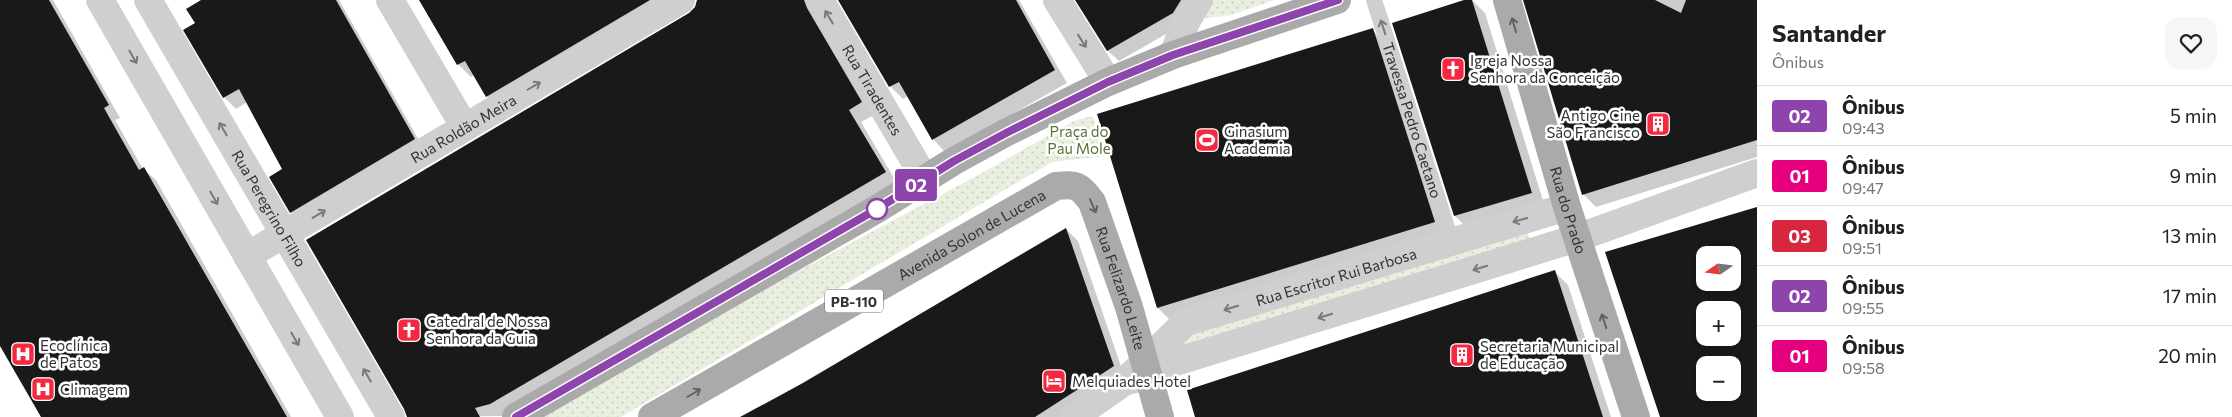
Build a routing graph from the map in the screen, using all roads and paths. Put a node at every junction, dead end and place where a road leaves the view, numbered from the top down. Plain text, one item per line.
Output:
1 (100, 0) edge
2 (390, 0) edge
3 (681, 0) edge
4 (820, 0) edge
5 (1057, 0) edge
6 (1199, 0) edge
7 (1338, 0) edge
8 (1374, 0) edge
9 (1506, 0) edge
10 (154, 2) edge
11 (116, 28) junction
12 (1173, 55) junction
13 (1108, 82) junction
14 (464, 126) junction
15 (1757, 173) edge
16 (925, 179) junction
17 (1056, 186) joint
18 (1567, 206) junction
19 (285, 235) junction
20 (1577, 238) junction
21 (1451, 240) junction
22 (247, 256) junction
23 (1138, 373) junction
24 (525, 414) edge
25 (340, 417) edge
26 (392, 417) edge
27 (652, 417) edge
28 (1074, 417) edge
29 (1160, 417) edge
30 (1636, 417) edge

1 - 11 street
2 - 14 street
14 -> 3 street, Rua Roldão Meira
16 -> 4 street, Rua Tiradentes
5 -> 13 street
6 - 12 street
7 - 12 main road
21 -> 8 lane, Travessa Pedro Caetano
18 -> 9 main road, Rua do Prado
10 - 11 street
19 -> 10 street, Rua Peregrino Filho
11 -> 22 street
12 - 13 main road
13 - 16 main road
19 -> 14 street, Rua Roldão Meira
15 - 20 street, Rua Escritor Rui Barbosa
16 - 24 main road
17 -> 23 main road, Rua Felizardo Leite / PB-110
27 -> 17 main road, Avenida Solon de Lucena / PB-110
18 - 20 main road, Rua do Prado
18 -> 21 street, Rua Escritor Rui Barbosa
19 - 22 street, Rua Roldão Meira
26 -> 19 street, Rua Peregrino Filho
20 -> 23 street, Rua Escritor Rui Barbosa
30 -> 20 main road, Rua do Prado
21 -> 23 street, Rua Escritor Rui Barbosa
22 -> 25 street
23 - 28 street, Rua Escritor Rui Barbosa
23 - 29 main road, Rua Felizardo Leite / PB-110

